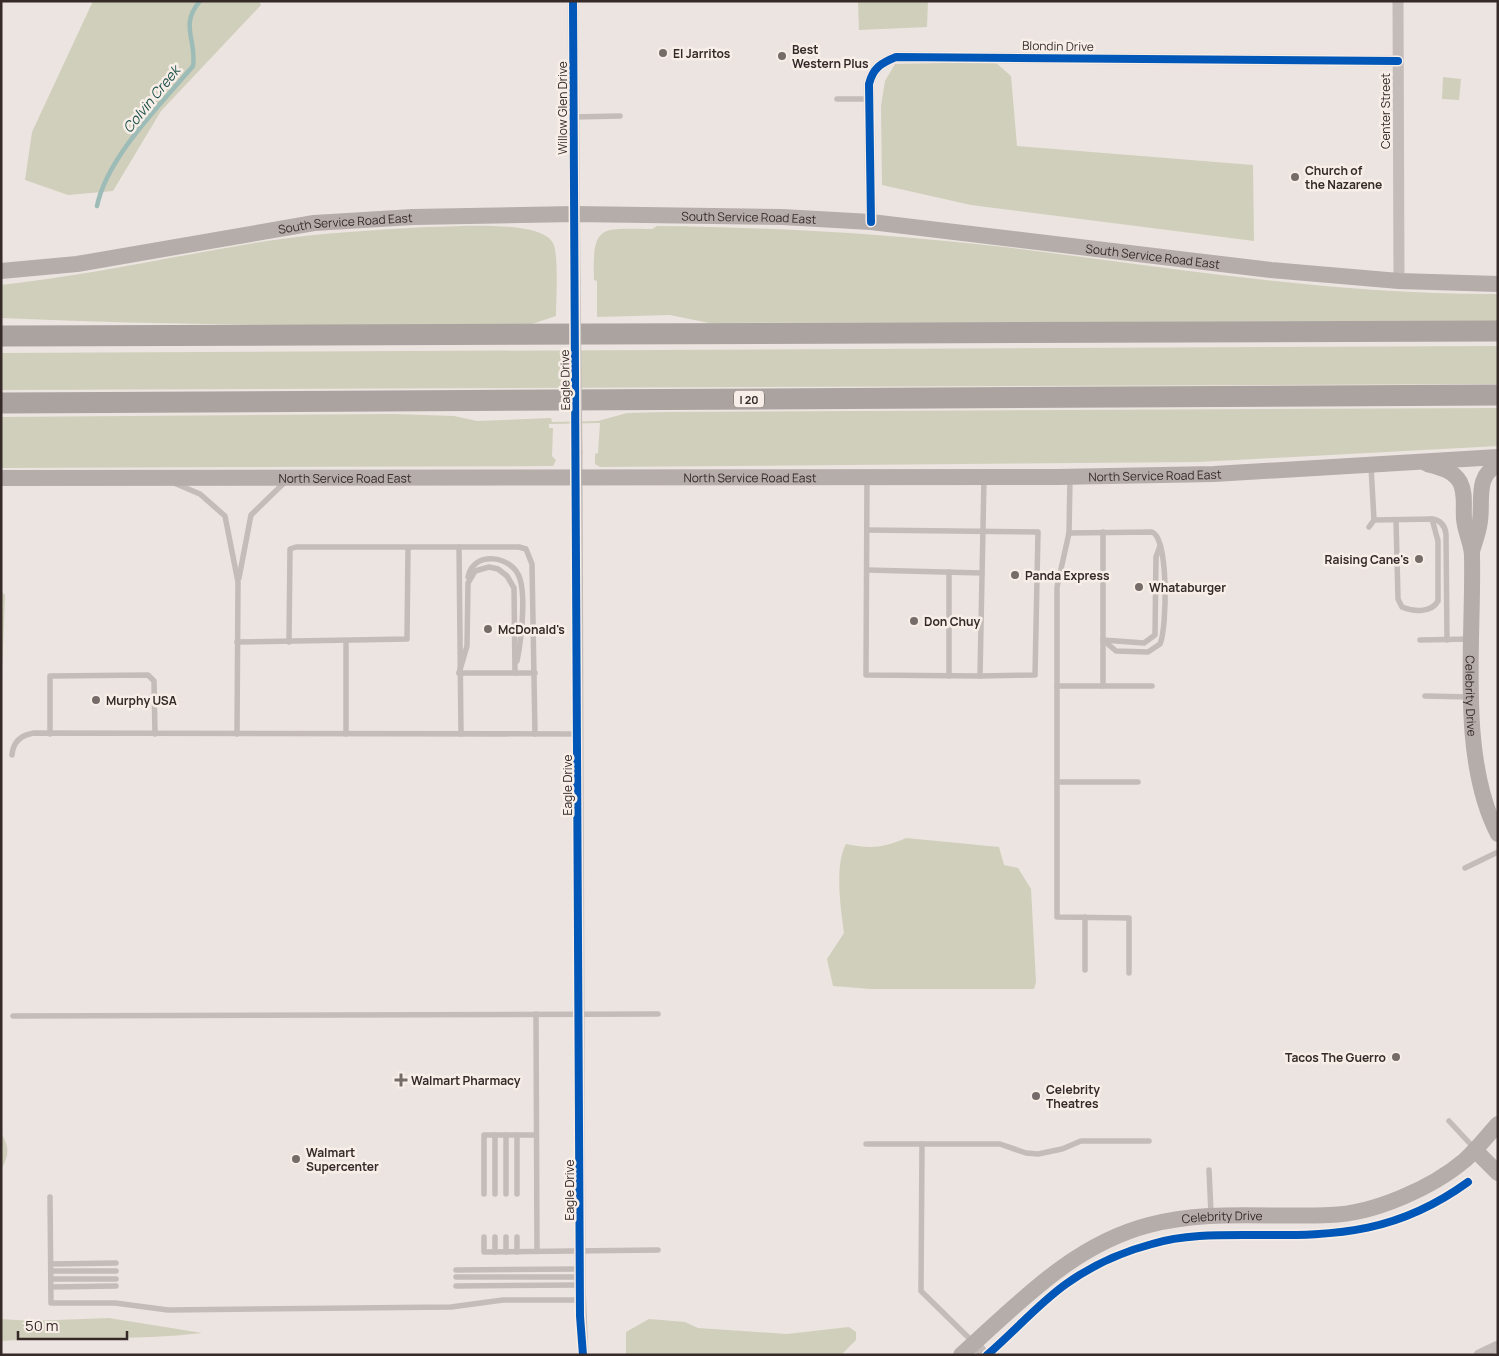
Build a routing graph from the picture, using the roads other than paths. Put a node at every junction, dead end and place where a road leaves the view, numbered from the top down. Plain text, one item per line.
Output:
1 (573, 1) edge
2 (1398, 1) edge
3 (1398, 61) junction
4 (837, 98) dead end
5 (869, 99) junction
6 (620, 116) dead end
7 (573, 117) junction
8 (575, 214) junction
9 (871, 222) junction
10 (1, 272) edge
11 (1399, 281) junction
12 (1498, 284) edge
13 (1498, 331) edge
14 (1, 336) edge
15 (1498, 396) edge
16 (1, 403) edge
17 (1498, 457) edge
18 (1411, 462) junction
19 (1371, 464) junction
20 (1498, 465) edge
21 (577, 475) junction
22 (867, 476) junction
23 (984, 476) junction
24 (1071, 476) junction
25 (1, 478) edge
26 (163, 478) junction
27 (289, 478) junction
28 (1432, 519) junction
29 (1374, 520) junction
30 (1396, 520) junction
31 (1369, 528) dead end
32 (866, 530) junction
33 (983, 531) junction
34 (1103, 532) junction
35 (1069, 533) junction
36 (1160, 546) junction
37 (458, 547) junction
38 (408, 548) junction
39 (1472, 553) junction
40 (867, 570) junction
41 (949, 572) junction
42 (982, 572) junction
43 (238, 582) junction
44 (468, 583) junction
45 (1472, 639) junction
46 (1103, 640) junction
47 (1420, 640) dead end
48 (1447, 640) junction
49 (346, 641) junction
50 (238, 642) junction
51 (289, 642) junction
52 (459, 673) junction
53 (515, 673) junction
54 (535, 673) junction
55 (949, 676) junction
56 (980, 676) junction
57 (1057, 686) junction
58 (1103, 686) junction
59 (1152, 686) dead end
60 (1425, 696) dead end
61 (1472, 697) junction
62 (50, 734) junction
63 (155, 734) junction
64 (237, 734) junction
65 (346, 734) junction
66 (461, 734) junction
67 (535, 734) junction
68 (578, 734) junction
69 (12, 755) dead end
70 (1057, 782) junction
71 (1138, 782) dead end
72 (1498, 834) edge
73 (1498, 852) edge
74 (1465, 868) dead end
75 (1085, 917) junction
76 (1084, 970) dead end
77 (1129, 973) dead end
78 (536, 1014) junction
79 (579, 1014) junction
80 (658, 1014) dead end
81 (13, 1016) dead end
82 (1449, 1121) dead end
83 (1498, 1124) edge
84 (536, 1134) junction
85 (495, 1135) junction
86 (506, 1135) junction
87 (517, 1135) junction
88 (1149, 1141) dead end
89 (866, 1144) dead end
90 (922, 1144) junction
91 (1475, 1150) junction
92 (1209, 1170) dead end
93 (1498, 1172) edge
94 (484, 1194) dead end
95 (495, 1194) dead end
96 (506, 1194) dead end
97 (517, 1194) dead end
98 (50, 1197) dead end
99 (1211, 1216) junction
100 (484, 1237) dead end
101 (495, 1237) dead end
102 (506, 1237) dead end
103 (517, 1237) dead end
104 (658, 1250) dead end
105 (537, 1251) junction
106 (580, 1251) junction
107 (495, 1252) junction
108 (506, 1252) junction
109 (517, 1252) junction
110 (116, 1263) dead end
111 (51, 1264) junction
112 (456, 1270) dead end
113 (51, 1271) junction
114 (116, 1271) dead end
115 (580, 1277) junction
116 (456, 1278) dead end
117 (51, 1279) junction
118 (116, 1279) dead end
119 (116, 1286) dead end
120 (456, 1286) dead end
121 (51, 1287) junction
122 (580, 1300) junction
123 (1498, 1346) edge
124 (979, 1349) edge
125 (583, 1355) edge
126 (961, 1355) edge
127 (1478, 1355) edge

1 - 7 street, Willow Glen Drive
2 - 3 street, Center Street
3 - 5 street, Blondin Drive
3 - 11 street, Center Street
4 - 5 lane
5 - 9 street, Blondin Drive
6 - 7 lane
7 - 8 street, Willow Glen Drive
8 - 9 main road, South Service Road East
8 - 10 main road, South Service Road East
8 - 21 street, Eagle Drive, bridge
9 - 11 main road, South Service Road East
11 - 12 main road, South Service Road East
13 - 14 highway
15 - 16 highway, I 20
17 - 18 main road, North Service Road East
18 - 19 main road, North Service Road East
18 - 39 main road
19 - 24 main road, North Service Road East
19 - 29 lane
20 - 39 main road
21 - 22 main road, North Service Road East
21 - 27 main road, North Service Road East
21 - 68 street, Eagle Drive
22 - 23 main road, North Service Road East
22 - 32 lane
23 - 24 main road, North Service Road East
23 - 33 lane
24 - 35 lane
25 - 26 main road, North Service Road East
26 - 27 main road, North Service Road East
26 - 43 lane
27 - 43 lane
28 - 30 lane
28 - 30 lane
28 - 48 lane
29 - 30 lane
29 - 31 lane
32 - 33 lane
32 - 40 lane
33 - 42 lane
33 - 56 lane
34 - 35 lane
34 - 36 lane
34 - 46 lane
35 - 57 lane
36 - 46 lane
36 - 46 lane
37 - 38 lane
37 - 52 lane
37 - 54 lane
38 - 49 lane
38 - 51 lane
39 - 45 main road, Celebrity Drive
40 - 41 lane
40 - 55 lane
41 - 42 lane
41 - 55 lane
42 - 56 lane
43 - 50 lane
44 - 52 lane
44 - 53 lane
44 - 53 lane
45 - 48 lane
45 - 61 main road, Celebrity Drive
46 - 58 lane
47 - 48 lane
49 - 51 lane
49 - 65 lane
50 - 51 lane
50 - 64 lane
52 - 53 lane
52 - 66 lane
53 - 54 lane
54 - 67 lane
55 - 56 lane
57 - 58 lane
57 - 70 lane
58 - 59 lane
60 - 61 lane
61 - 72 main road, Celebrity Drive
62 - 63 lane
62 - 63 lane
62 - 69 lane
63 - 64 lane
64 - 65 lane
65 - 66 lane
66 - 67 lane
67 - 68 lane
68 - 79 street, Eagle Drive
70 - 71 lane
70 - 75 lane
73 - 74 lane
75 - 76 lane
75 - 77 lane
78 - 79 lane
78 - 81 lane
78 - 84 lane
79 - 80 lane
79 - 106 street, Eagle Drive
82 - 91 lane
83 - 91 main road, Celebrity Drive
84 - 87 lane
84 - 105 lane
85 - 86 lane
85 - 94 lane
85 - 95 lane
86 - 87 lane
86 - 96 lane
87 - 97 lane
88 - 90 lane
89 - 90 lane
90 - 124 lane
91 - 93 main road
91 - 99 main road, Celebrity Drive
92 - 99 lane
98 - 111 lane
99 - 124 main road, Celebrity Drive
100 - 107 lane
101 - 107 lane
102 - 108 lane
103 - 109 lane
104 - 106 lane
105 - 106 lane
105 - 109 lane
106 - 115 street, Eagle Drive
107 - 108 lane
108 - 109 lane
110 - 111 lane
111 - 113 lane
112 - 115 lane
113 - 114 lane
113 - 117 lane
115 - 116 lane
115 - 120 lane
115 - 122 street, Eagle Drive
117 - 118 lane
117 - 121 lane
119 - 121 lane
121 - 122 lane
122 - 125 street, Eagle Drive
123 - 127 street
124 - 126 main road, Celebrity Drive

